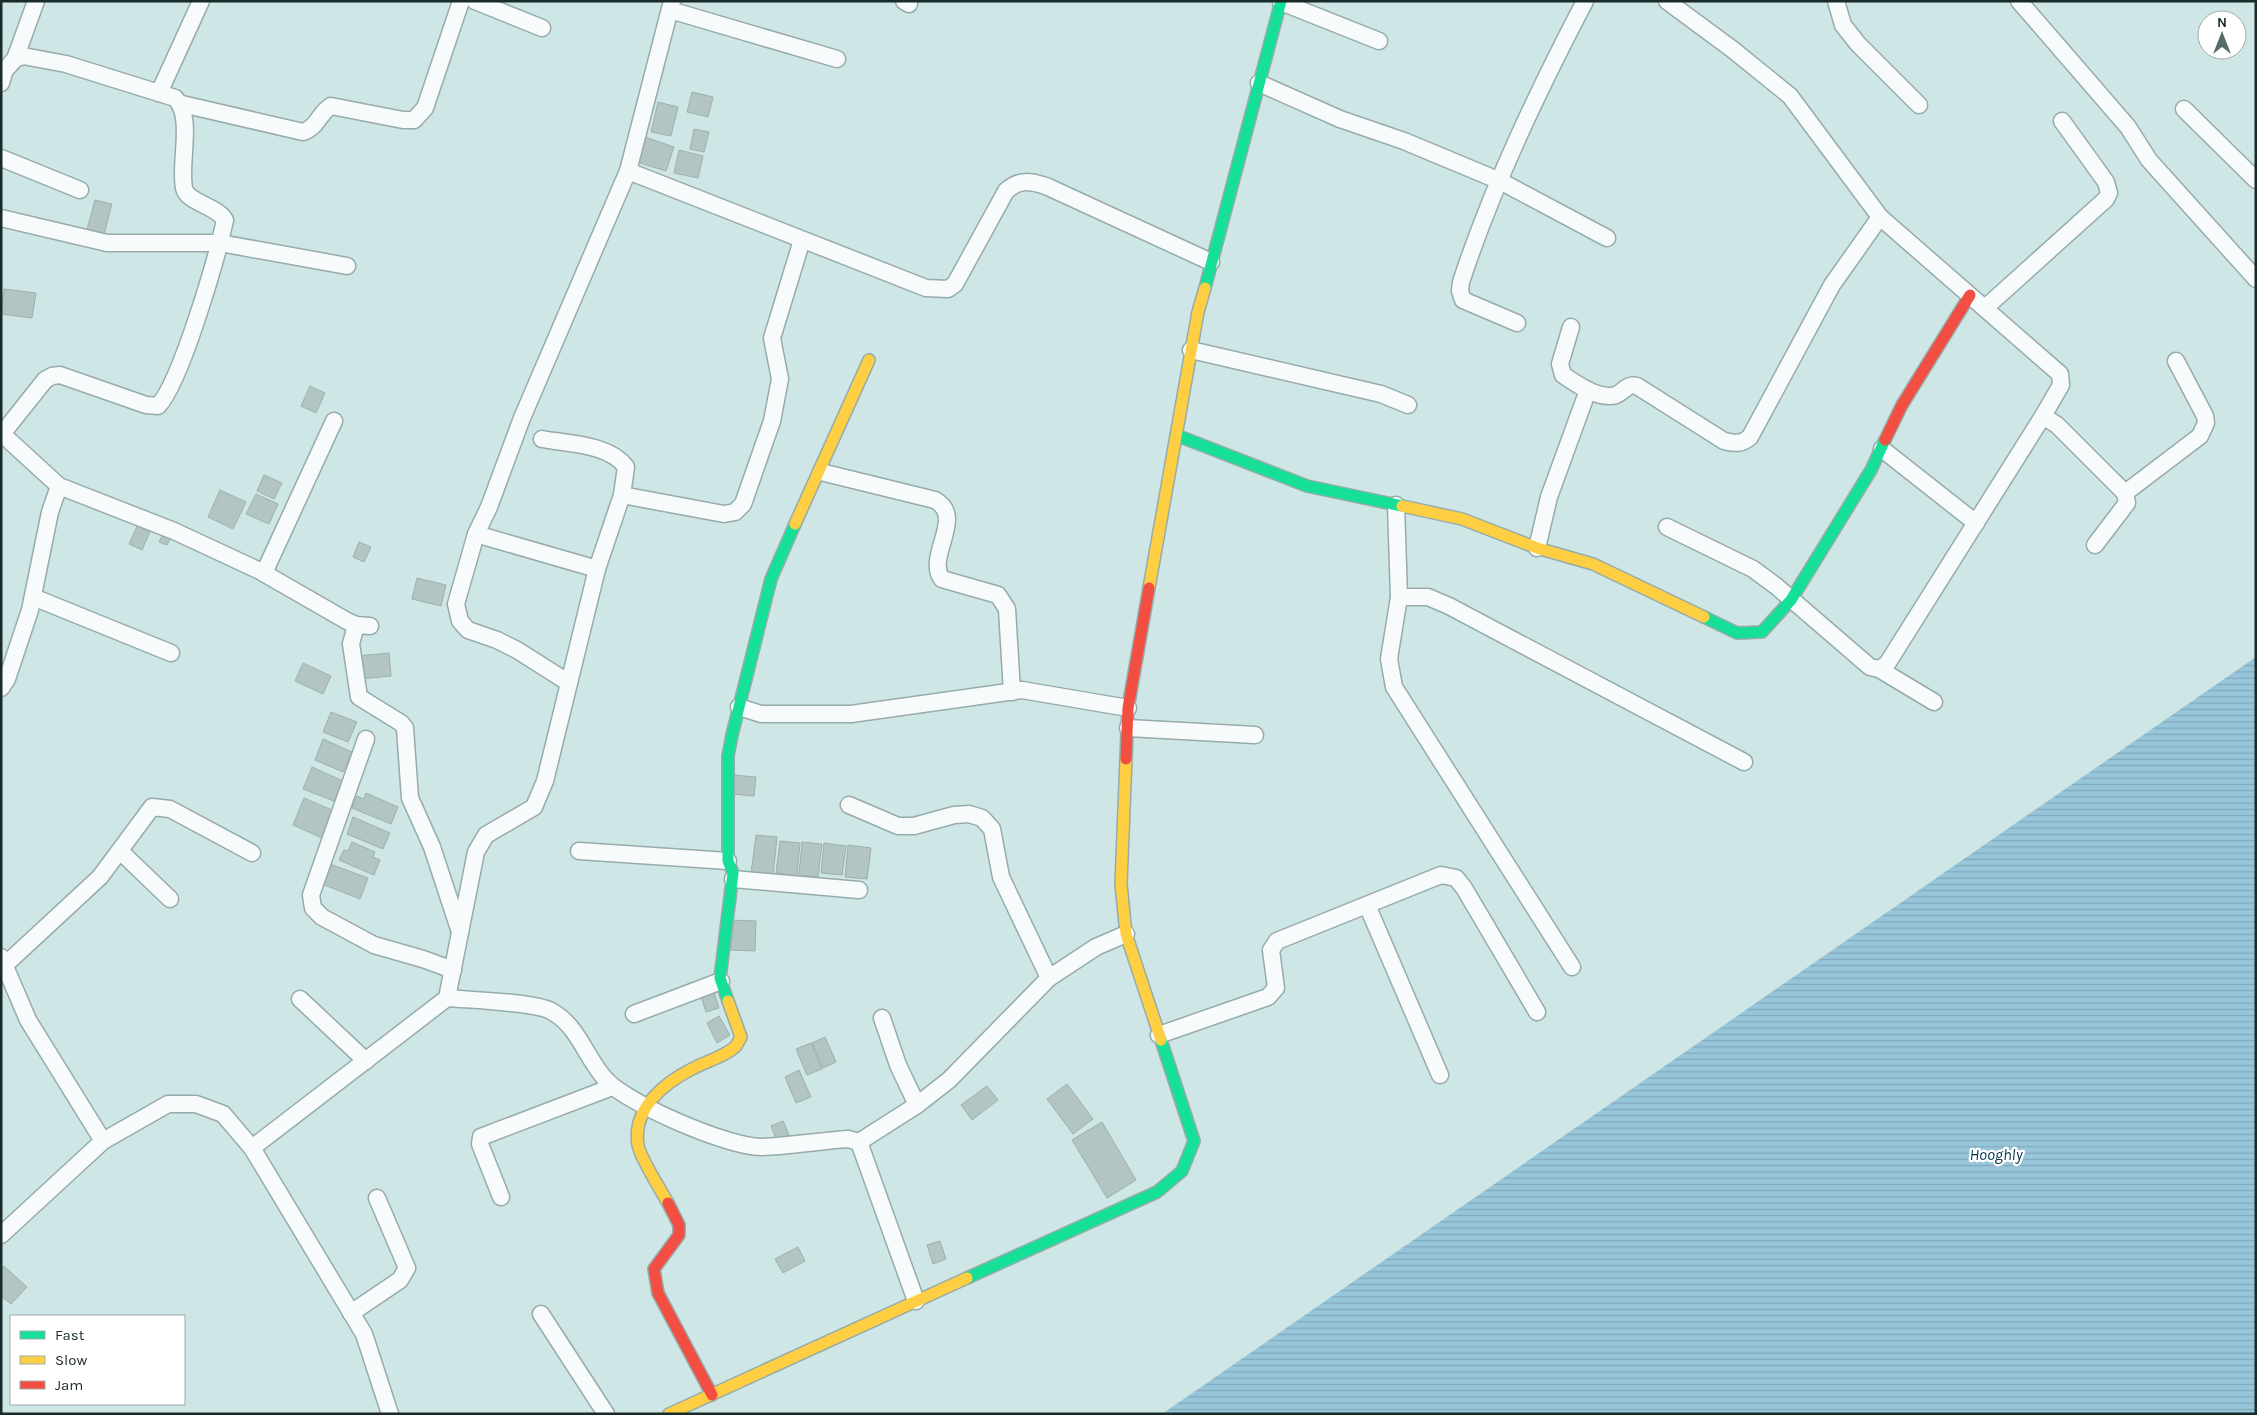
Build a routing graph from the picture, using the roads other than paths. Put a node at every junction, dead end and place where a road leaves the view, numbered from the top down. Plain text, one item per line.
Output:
1 (36, 1) edge
2 (201, 1) edge
3 (461, 1) edge
4 (475, 1) edge
5 (1586, 1) edge
6 (1667, 1) edge
7 (1836, 1) edge
8 (2019, 1) edge
9 (1281, 2) edge
10 (671, 6) edge
11 (542, 28) dead end
12 (1379, 41) dead end
13 (15, 59) junction
14 (837, 59) dead end
15 (1, 82) edge
16 (1259, 83) junction
17 (159, 93) junction
18 (182, 104) junction
19 (1919, 104) dead end
20 (2184, 109) dead end
21 (2062, 121) dead end
22 (1, 158) edge
23 (628, 171) junction
24 (1500, 180) junction
25 (2256, 180) edge
26 (80, 190) dead end
27 (1880, 217) junction
28 (1, 218) edge
29 (1607, 238) dead end
30 (802, 240) junction
31 (220, 243) junction
32 (1211, 262) junction
33 (347, 266) dead end
34 (2256, 279) edge
35 (1970, 295) junction
36 (1985, 308) junction
37 (1518, 323) dead end
38 (1571, 327) dead end
39 (1191, 350) junction
40 (869, 360) dead end
41 (2176, 361) dead end
42 (1588, 390) junction
43 (1408, 405) dead end
44 (2043, 416) junction
45 (334, 421) dead end
46 (2, 434) edge
47 (1176, 434) junction
48 (542, 439) dead end
49 (1882, 449) junction
50 (820, 472) junction
51 (59, 486) junction
52 (2125, 493) junction
53 (622, 495) junction
54 (1396, 505) junction
55 (1976, 523) junction
56 (1666, 527) dead end
57 (476, 534) junction
58 (2096, 545) dead end
59 (1537, 548) junction
60 (597, 569) junction
61 (264, 573) junction
62 (33, 597) junction
63 (1399, 597) junction
64 (1791, 600) junction
65 (171, 653) dead end
66 (1879, 669) junction
67 (569, 683) junction
68 (1, 688) edge
69 (1012, 692) junction
70 (1934, 702) dead end
71 (738, 707) junction
72 (1128, 708) junction
73 (1128, 728) junction
74 (1255, 735) dead end
75 (366, 739) dead end
76 (1744, 762) dead end
77 (849, 805) dead end
78 (120, 851) junction
79 (579, 851) dead end
80 (252, 853) dead end
81 (728, 861) junction
82 (733, 879) junction
83 (859, 890) dead end
84 (170, 899) dead end
85 (1367, 905) junction
86 (460, 932) junction
87 (1126, 934) junction
88 (3, 961) edge
89 (1572, 968) dead end
90 (452, 970) junction
91 (1049, 978) junction
92 (720, 981) junction
93 (447, 998) junction
94 (300, 999) dead end
95 (1537, 1012) dead end
96 (634, 1014) dead end
97 (882, 1018) dead end
98 (1159, 1035) junction
99 (366, 1061) junction
100 (1440, 1075) dead end
101 (612, 1087) junction
102 (916, 1105) junction
103 (644, 1107) junction
104 (104, 1140) junction
105 (859, 1142) junction
106 (252, 1148) junction
107 (501, 1197) dead end
108 (377, 1198) dead end
109 (1, 1235) edge
110 (916, 1301) junction
111 (351, 1313) junction
112 (541, 1314) dead end
113 (712, 1394) junction
114 (390, 1414) edge
115 (606, 1414) edge
116 (669, 1414) edge

1 - 13 street
2 - 17 street
3 - 18 street
4 - 11 street
5 - 24 street
6 - 27 street
7 - 19 street
8 - 34 street
9 - 12 street
9 - 16 street
10 - 14 street
10 - 23 street
13 - 15 street
13 - 17 street
16 - 24 street
16 - 32 street
17 - 18 street
18 - 31 street
20 - 25 street
21 - 36 street
22 - 26 street
23 - 30 street
23 - 57 street
24 - 29 street
24 - 37 street
27 - 35 street
27 - 42 street
28 - 31 street
30 - 32 street
30 - 53 street
31 - 33 street
31 - 46 street
32 - 39 street
35 - 36 street
35 - 49 street
36 - 44 street
38 - 42 street
39 - 43 street
39 - 47 street
40 - 50 street
41 - 52 street
42 - 59 street
44 - 52 street
44 - 55 street
45 - 61 street
46 - 51 street
47 - 54 street
47 - 72 street
48 - 53 street
49 - 55 street
49 - 64 street
50 - 69 street
50 - 71 street
51 - 61 street
51 - 62 street
52 - 58 street
53 - 60 street
54 - 59 street
54 - 63 street
55 - 66 street
56 - 64 street
57 - 60 street
57 - 67 street
59 - 64 street
60 - 67 street
61 - 86 street
62 - 65 street
62 - 68 street
63 - 76 street
63 - 89 street
64 - 66 street
66 - 70 street
67 - 86 street
69 - 71 street
69 - 72 street
71 - 81 street
72 - 73 street
73 - 74 street
73 - 87 street
75 - 90 street
77 - 91 street
78 - 80 street
78 - 84 street
78 - 88 street
79 - 81 street
81 - 82 street
82 - 83 street
82 - 92 street
85 - 95 street
85 - 98 street
85 - 100 street
86 - 90 street
87 - 91 street
87 - 98 street
88 - 104 street
90 - 93 street
91 - 102 street
92 - 96 street
92 - 103 street
93 - 99 street
93 - 101 street
94 - 99 street
97 - 102 street
98 - 110 street
99 - 106 street
101 - 103 street
101 - 107 street
102 - 105 street
103 - 105 street
103 - 113 street
104 - 106 street
104 - 109 street
105 - 110 street
106 - 111 street
108 - 111 street
110 - 113 street
111 - 114 street
112 - 115 street
113 - 116 street

